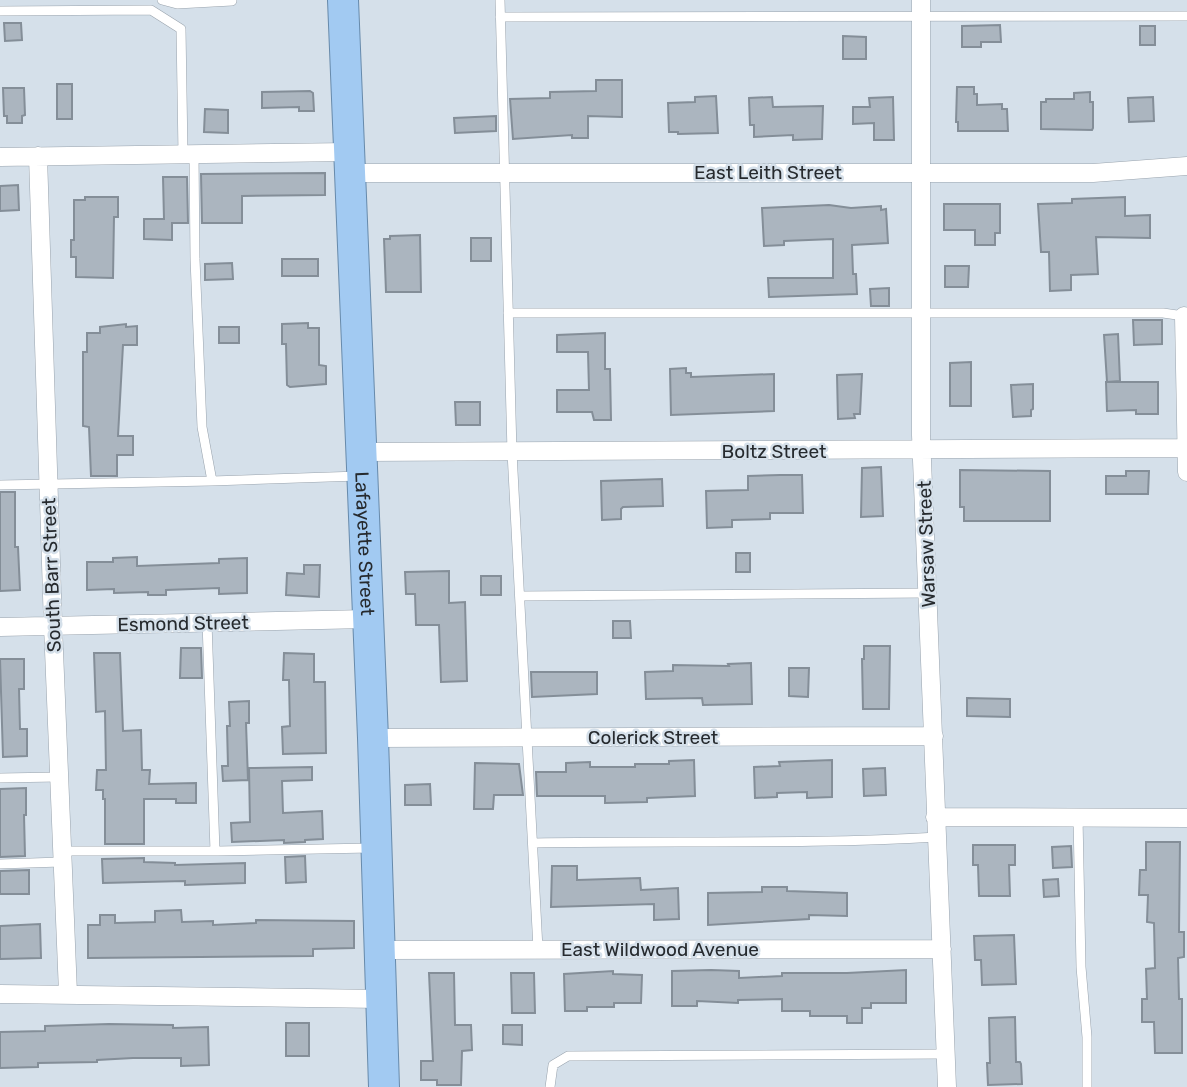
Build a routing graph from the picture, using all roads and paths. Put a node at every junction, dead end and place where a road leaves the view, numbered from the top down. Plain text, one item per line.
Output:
1 (162, 0) edge
2 (344, 0) edge
3 (500, 0) edge
4 (232, 1) edge
5 (921, 8) edge
6 (0, 11) edge
7 (1187, 16) edge
8 (500, 18) junction
9 (188, 154) junction
10 (38, 156) junction
11 (0, 157) edge
12 (349, 163) junction
13 (1187, 166) edge
14 (921, 172) junction
15 (504, 173) junction
16 (508, 313) junction
17 (921, 313) junction
18 (1184, 316) joint
19 (1186, 448) edge
20 (922, 451) junction
21 (512, 452) junction
22 (362, 464) junction
23 (1187, 472) edge
24 (212, 481) junction
25 (0, 485) edge
26 (49, 485) junction
27 (928, 593) junction
28 (520, 596) junction
29 (367, 619) junction
30 (207, 622) junction
31 (0, 626) edge
32 (53, 626) junction
33 (934, 736) junction
34 (526, 737) junction
35 (373, 738) junction
36 (58, 777) junction
37 (0, 778) edge
38 (935, 817) junction
39 (1078, 817) junction
40 (1187, 818) edge
41 (938, 836) junction
42 (533, 843) junction
43 (376, 848) junction
44 (215, 852) junction
45 (61, 857) junction
46 (0, 864) edge
47 (538, 949) junction
48 (942, 949) junction
49 (379, 950) junction
50 (68, 993) junction
51 (0, 994) edge
52 (381, 999) junction
53 (946, 1054) junction
54 (384, 1087) edge
55 (550, 1087) edge
56 (947, 1087) edge
57 (1087, 1087) edge

1 - 4 lane
2 - 12 highway, Lafayette Street
3 - 8 lane
5 - 7 lane
5 - 8 lane
5 - 14 street, Warsaw Street
6 - 9 lane
8 - 15 lane
9 - 10 street, East Leith Street
9 - 12 street, East Leith Street
9 - 24 lane
10 - 11 street, East Leith Street
10 - 26 street, South Barr Street
12 - 15 street, East Leith Street
12 - 22 highway, Lafayette Street
13 - 14 street, East Leith Street
14 - 15 street, East Leith Street
14 - 17 street, Warsaw Street
15 - 16 lane
16 - 17 lane
16 - 21 lane
17 - 18 lane
17 - 20 street, Warsaw Street
18 - 19 street
19 - 20 street, Boltz Street
19 - 23 street
20 - 21 street, Boltz Street
20 - 27 street, Warsaw Street
21 - 22 street, Boltz Street
21 - 28 lane
22 - 24 lane
22 - 29 highway, Lafayette Street
24 - 26 lane
25 - 26 lane
26 - 32 street, South Barr Street
27 - 28 lane
27 - 33 street, Warsaw Street
28 - 34 lane
29 - 30 street, Esmond Street
29 - 35 highway, Lafayette Street
30 - 32 street, Esmond Street
30 - 44 lane
31 - 32 street, Esmond Street
32 - 36 street, South Barr Street
33 - 34 street, Colerick Street
33 - 38 street, Warsaw Street
34 - 35 street, Colerick Street
34 - 42 lane
35 - 43 highway, Lafayette Street
36 - 37 lane
36 - 45 street, South Barr Street
38 - 39 street
38 - 41 street, Warsaw Street
39 - 40 street
39 - 57 lane
41 - 42 lane
41 - 48 street, Warsaw Street
42 - 47 lane
43 - 44 lane
43 - 49 highway, Lafayette Street
44 - 45 lane
45 - 46 lane
45 - 50 street, South Barr Street
47 - 48 street, East Wildwood Avenue
47 - 49 street, East Wildwood Avenue
48 - 53 street, Warsaw Street
49 - 52 highway, Lafayette Street
50 - 51 street
50 - 52 street
52 - 54 highway, Lafayette Street
53 - 55 lane
53 - 56 street, Warsaw Street

